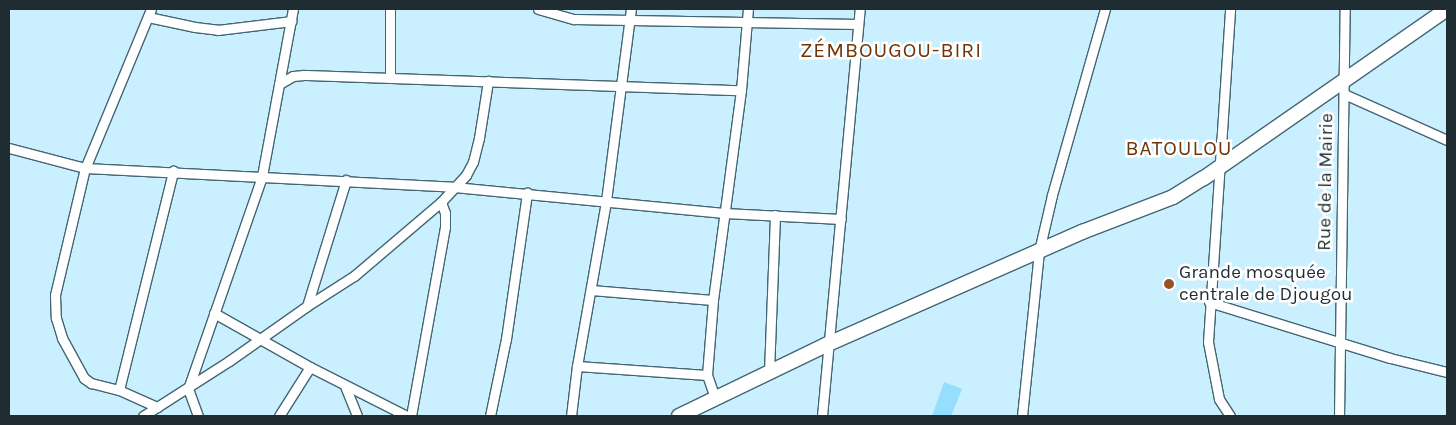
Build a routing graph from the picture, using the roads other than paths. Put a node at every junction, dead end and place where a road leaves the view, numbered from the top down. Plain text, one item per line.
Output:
1 (293, 9) edge
2 (390, 9) edge
3 (538, 9) edge
4 (632, 9) edge
5 (748, 9) edge
6 (860, 9) edge
7 (1105, 9) edge
8 (1230, 9) edge
9 (1345, 9) edge
10 (1447, 9) edge
11 (149, 13) edge
12 (291, 21) junction
13 (630, 21) junction
14 (747, 23) junction
15 (858, 24) junction
16 (390, 78) junction
17 (488, 81) junction
18 (279, 84) junction
19 (621, 85) junction
20 (1344, 87) junction
21 (741, 90) junction
22 (1447, 140) edge
23 (9, 148) edge
24 (1219, 166) junction
25 (85, 168) junction
26 (173, 171) junction
27 (262, 176) junction
28 (346, 180) junction
29 (454, 187) junction
30 (527, 193) junction
31 (606, 201) junction
32 (440, 202) junction
33 (724, 213) junction
34 (775, 215) junction
35 (841, 219) junction
36 (1039, 251) junction
37 (591, 290) junction
38 (713, 300) junction
39 (1209, 302) junction
40 (307, 306) junction
41 (214, 313) junction
42 (260, 339) junction
43 (1339, 342) junction
44 (828, 344) junction
45 (577, 366) junction
46 (310, 367) junction
47 (769, 372) junction
48 (1447, 372) edge
49 (707, 376) junction
50 (346, 386) junction
51 (188, 389) junction
52 (118, 390) junction
53 (715, 398) junction
54 (157, 407) junction
55 (143, 416) edge
56 (198, 416) edge
57 (280, 416) edge
58 (357, 416) edge
59 (409, 416) edge
60 (490, 416) edge
61 (572, 416) edge
62 (679, 416) edge
63 (822, 416) edge
64 (1022, 416) edge
65 (1230, 416) edge
66 (1339, 416) edge

1 - 12 street
2 - 16 street
3 - 13 street
4 - 13 street
5 - 14 street
6 - 15 street
7 - 36 street
8 - 24 street
9 - 20 street, Rue de la Mairie
10 - 20 main road
11 - 12 street
11 - 25 street
12 - 18 street
13 - 14 street
13 - 19 street
14 - 15 street
14 - 21 street
15 - 35 street
16 - 17 street
16 - 18 street
17 - 19 street
17 - 29 street
18 - 27 street
19 - 21 street
19 - 31 street
20 - 22 street
20 - 24 main road
20 - 43 street, Rue de la Mairie
21 - 33 street
23 - 25 street
24 - 36 main road
24 - 39 street
25 - 26 street
25 - 52 street
26 - 27 street
26 - 52 street
27 - 28 street
27 - 41 street
28 - 29 street
28 - 40 street
29 - 30 street
29 - 32 street
30 - 31 street
30 - 60 street
31 - 33 street
31 - 37 street
32 - 40 street
32 - 59 street
33 - 34 street
33 - 38 street
34 - 35 street
34 - 47 street
35 - 44 street
36 - 44 main road
36 - 64 street
37 - 38 street
37 - 45 street
38 - 49 street
39 - 43 street
39 - 65 street
40 - 42 street
41 - 42 street
41 - 51 street
42 - 46 street
42 - 51 street
43 - 48 street
43 - 66 street, Rue de la Mairie
44 - 47 main road
44 - 63 street
45 - 49 street
45 - 61 street
46 - 50 street
46 - 57 street
47 - 53 main road
49 - 53 street
50 - 58 street
50 - 59 street
51 - 54 street
51 - 56 street
52 - 54 street
53 - 62 main road
54 - 55 street

